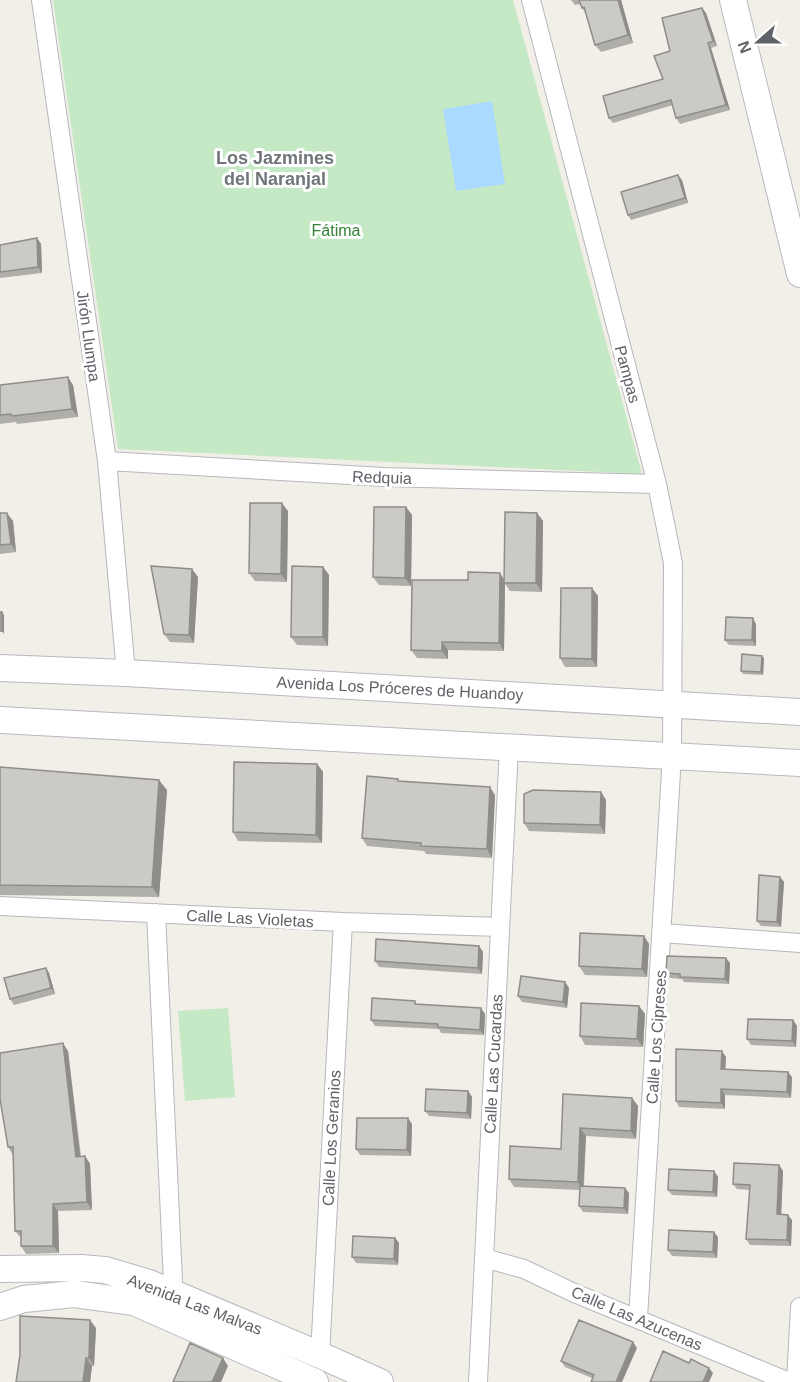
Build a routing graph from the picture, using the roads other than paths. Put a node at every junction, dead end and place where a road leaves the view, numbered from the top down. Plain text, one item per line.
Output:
1 (41, 0) edge
2 (531, 0) edge
3 (738, 1) edge
4 (800, 274) edge
5 (107, 461) junction
6 (657, 484) junction
7 (0, 668) edge
8 (126, 673) junction
9 (671, 703) junction
10 (800, 712) edge
11 (0, 720) edge
12 (509, 747) junction
13 (672, 755) junction
14 (800, 763) edge
15 (0, 906) edge
16 (156, 914) junction
17 (343, 922) junction
18 (500, 927) junction
19 (662, 933) junction
20 (800, 943) edge
21 (484, 1258) junction
22 (0, 1269) edge
23 (174, 1294) junction
24 (0, 1306) edge
25 (800, 1307) edge
26 (638, 1318) junction
27 (175, 1320) junction
28 (320, 1355) junction
29 (315, 1382) edge
30 (380, 1382) edge
31 (478, 1382) edge
32 (789, 1382) edge
33 (796, 1382) edge

1 - 5 street, Jirón Llumpa
2 - 6 street, Pampas
3 - 4 main road
5 - 6 street, Redquia
5 - 8 street, Jirón Llumpa
6 - 9 street, Pampas
7 - 8 main road, Avenida Los Próceres de Huandoy
8 - 9 main road, Avenida Los Próceres de Huandoy
9 - 10 main road, Avenida Los Próceres de Huandoy
9 - 13 street, Pampas
11 - 12 main road
12 - 13 main road
12 - 18 street, Calle Las Cucardas
13 - 14 main road
13 - 19 street, Calle Los Cipreses
15 - 16 street, Calle Las Violetas
16 - 17 street, Calle Las Violetas
16 - 23 street
17 - 18 street, Calle Las Violetas
17 - 28 street, Calle Los Geranios
18 - 21 street, Calle Las Cucardas
19 - 20 street
19 - 26 street, Calle Los Cipreses
21 - 26 street, Calle Las Azucenas
21 - 31 street, Calle Las Cucardas
22 - 23 main road, Avenida Las Malvas
23 - 27 street
23 - 28 main road, Avenida Las Malvas
24 - 27 main road, Avenida Las Malvas
25 - 33 street
26 - 32 street, Calle Las Azucenas
27 - 29 main road, Avenida Las Malvas
28 - 30 main road, Avenida Las Malvas

